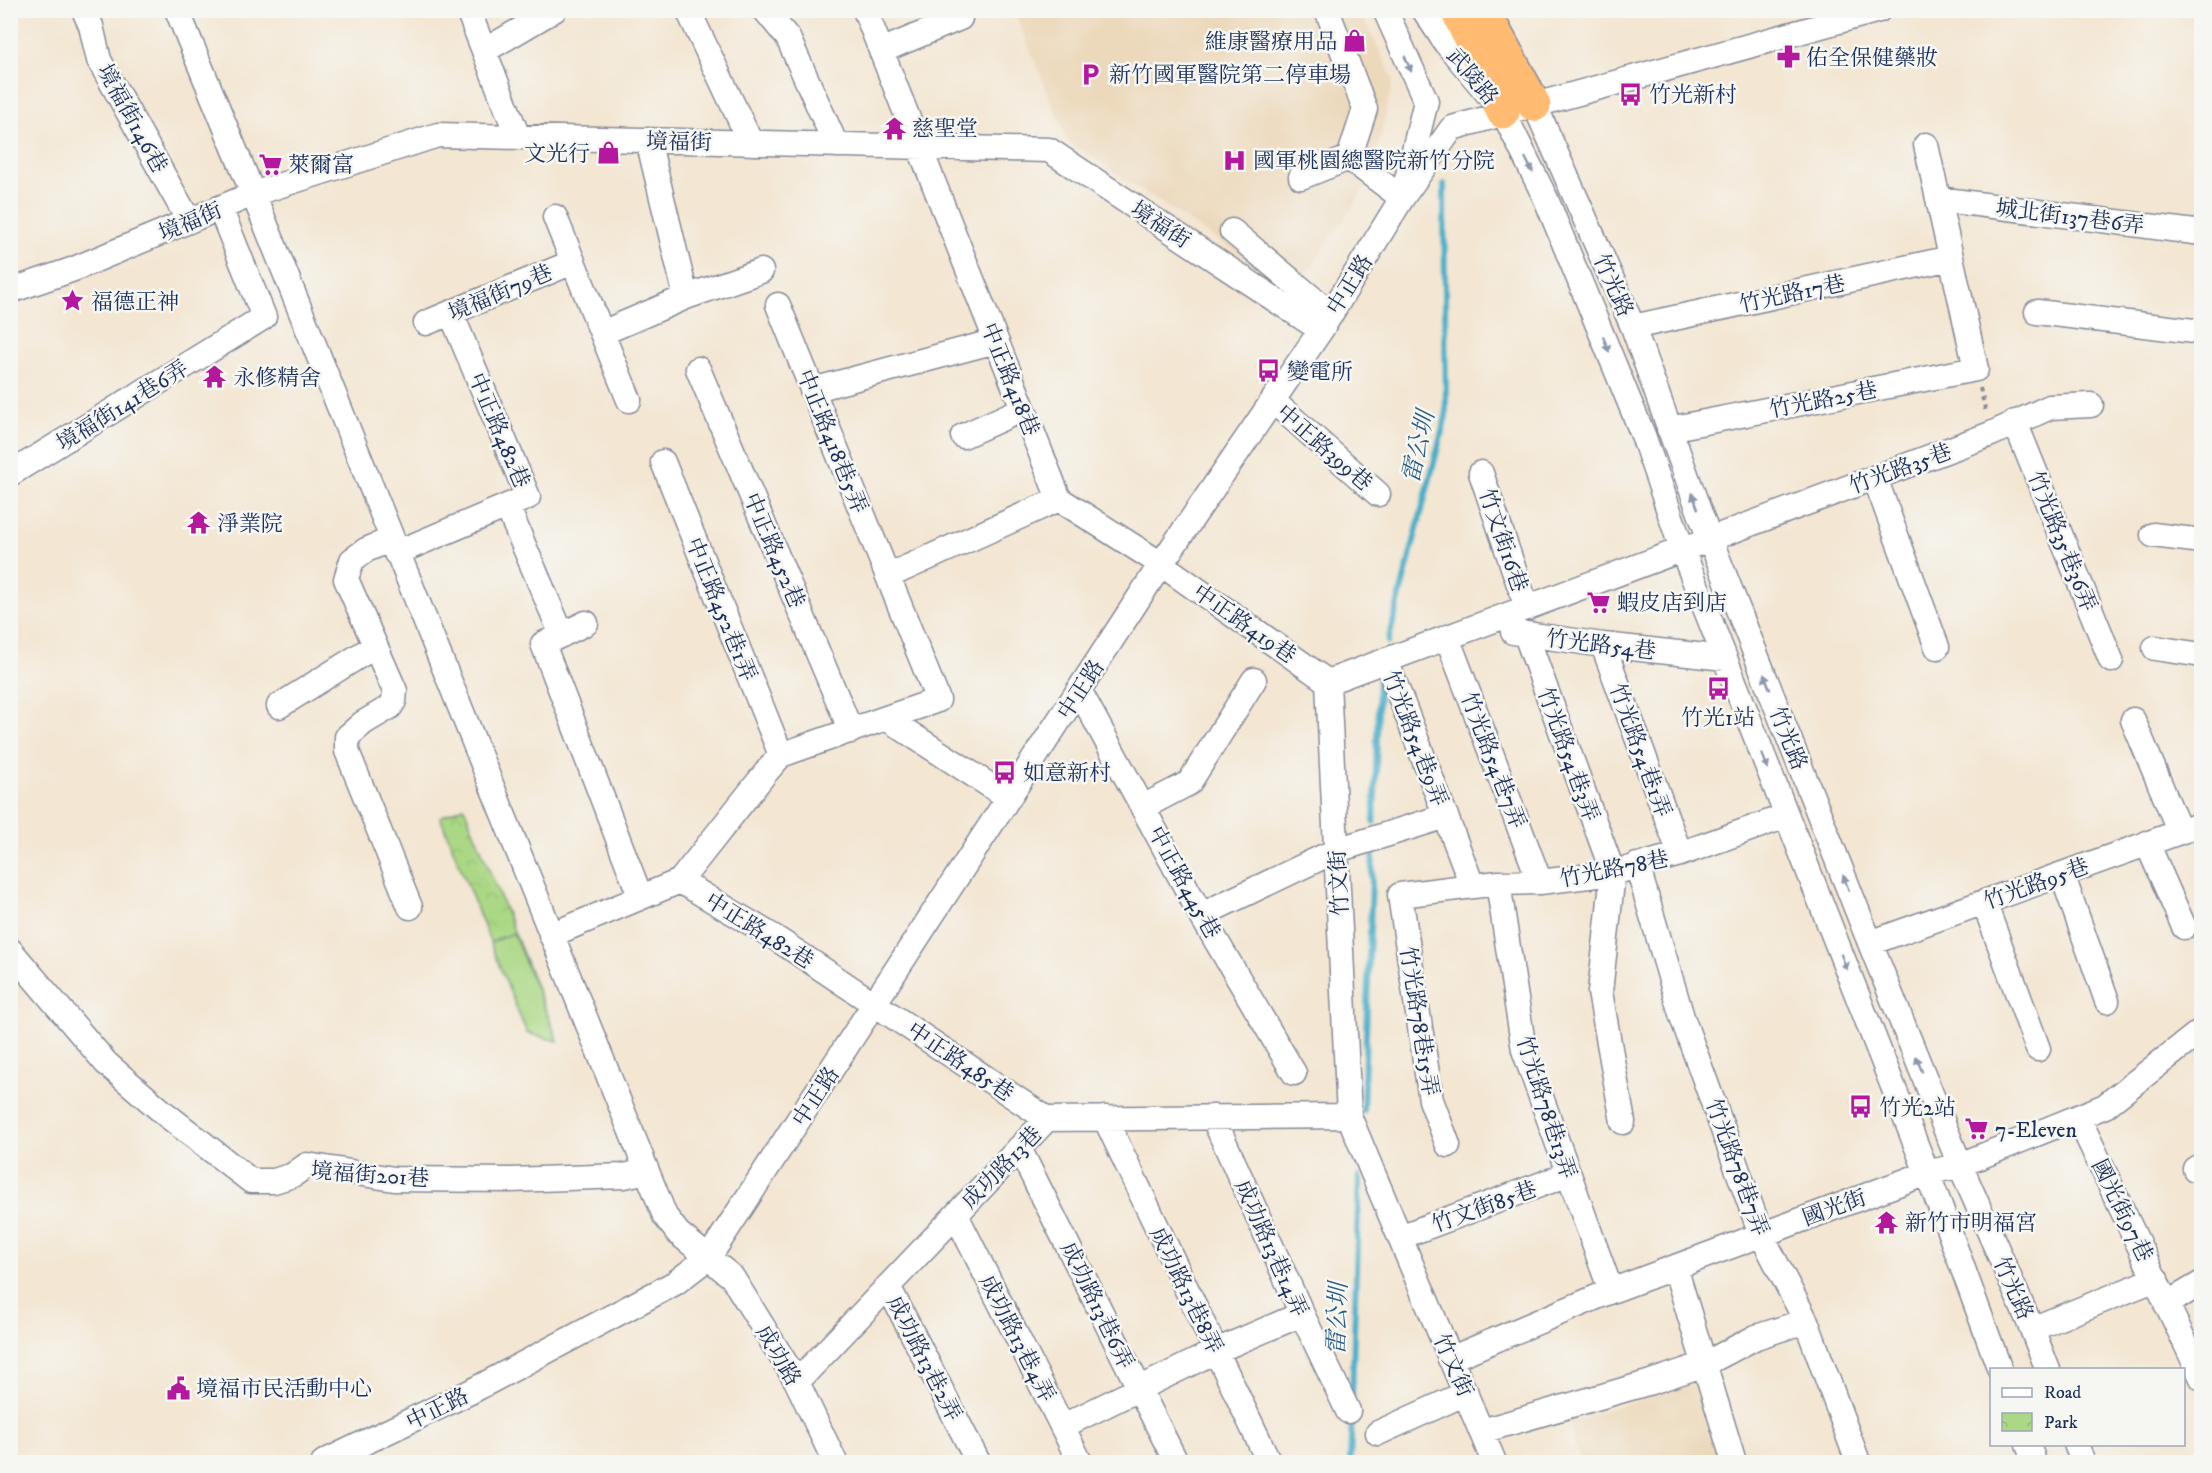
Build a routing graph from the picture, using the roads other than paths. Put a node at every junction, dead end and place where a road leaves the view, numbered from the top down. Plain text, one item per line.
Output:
1 (84, 10) edge
2 (177, 10) edge
3 (468, 10) edge
4 (688, 10) edge
5 (765, 10) edge
6 (865, 10) edge
7 (1327, 10) edge
8 (1385, 10) edge
9 (1424, 10) edge
10 (1457, 10) edge
11 (1483, 10) edge
12 (1500, 10) edge
13 (1874, 11) edge
14 (543, 13) edge
15 (960, 18) dead end
16 (484, 51) junction
17 (881, 51) junction
18 (1534, 105) junction
19 (1503, 112) junction
20 (518, 137) junction
21 (648, 140) junction
22 (752, 143) junction
23 (836, 145) junction
24 (1926, 145) dead end
25 (919, 147) junction
26 (1349, 158) junction
27 (1301, 177) dead end
28 (253, 194) junction
29 (1402, 198) junction
30 (1938, 199) junction
31 (220, 208) junction
32 (555, 218) dead end
33 (189, 221) junction
34 (1232, 231) dead end
35 (2202, 232) edge
36 (1951, 258) junction
37 (573, 262) junction
38 (761, 271) dead end
39 (10, 291) edge
40 (686, 297) junction
41 (778, 306) dead end
42 (451, 312) junction
43 (2037, 312) dead end
44 (1326, 322) junction
45 (426, 323) dead end
46 (1633, 327) junction
47 (2202, 332) edge
48 (602, 333) junction
49 (996, 341) junction
50 (698, 369) dead end
51 (812, 390) junction
52 (629, 400) dead end
53 (1273, 401) junction
54 (2091, 405) dead end
55 (1023, 409) junction
56 (2015, 422) junction
57 (1669, 429) junction
58 (963, 436) dead end
59 (663, 462) dead end
60 (1481, 473) dead end
61 (10, 474) edge
62 (1875, 477) junction
63 (1378, 494) dead end
64 (1059, 499) junction
65 (507, 506) junction
66 (2153, 535) dead end
67 (1710, 539) junction
68 (2202, 541) edge
69 (394, 546) junction
70 (1682, 549) junction
71 (1161, 564) junction
72 (888, 576) junction
73 (1527, 608) junction
74 (586, 623) dead end
75 (1478, 625) junction
76 (562, 634) junction
77 (1526, 635) junction
78 (1447, 637) junction
79 (1603, 645) junction
80 (375, 646) junction
81 (1937, 647) dead end
82 (2155, 648) dead end
83 (2202, 655) edge
84 (1725, 658) junction
85 (1386, 660) junction
86 (2111, 660) dead end
87 (1254, 680) dead end
88 (1328, 682) junction
89 (1080, 690) junction
90 (279, 706) dead end
91 (886, 718) junction
92 (2133, 720) dead end
93 (851, 731) junction
94 (781, 755) junction
95 (1009, 798) junction
96 (1143, 807) junction
97 (1446, 816) junction
98 (1786, 816) junction
99 (2191, 828) edge
100 (2147, 843) junction
101 (1337, 850) junction
102 (1680, 854) junction
103 (1637, 865) junction
104 (1613, 873) junction
105 (2062, 874) junction
106 (680, 881) junction
107 (1498, 882) junction
108 (1540, 882) junction
109 (1472, 885) junction
110 (1400, 895) joint
111 (640, 896) junction
112 (1984, 902) junction
113 (410, 907) dead end
114 (1201, 915) junction
115 (2184, 927) dead end
116 (551, 935) junction
117 (1870, 943) junction
118 (10, 950) edge
119 (2107, 1001) dead end
120 (875, 1004) junction
121 (2202, 1030) edge
122 (2038, 1049) dead end
123 (1294, 1073) dead end
124 (1349, 1116) junction
125 (1213, 1117) junction
126 (2078, 1117) junction
127 (1105, 1118) junction
128 (1047, 1119) junction
129 (1623, 1122) dead end
130 (1448, 1145) dead end
131 (1019, 1148) junction
132 (1959, 1165) junction
133 (647, 1170) junction
134 (1927, 1173) junction
135 (1569, 1174) junction
136 (956, 1215) junction
137 (1761, 1234) junction
138 (1400, 1237) junction
139 (709, 1257) junction
140 (1675, 1267) junction
141 (2156, 1279) junction
142 (2202, 1283) edge
143 (888, 1286) junction
144 (1611, 1291) junction
145 (2166, 1304) junction
146 (1302, 1314) junction
147 (1806, 1321) junction
148 (2032, 1329) junction
149 (1216, 1351) junction
150 (1450, 1359) junction
151 (1705, 1364) junction
152 (1999, 1368) edge
153 (2047, 1368) edge
154 (2202, 1378) edge
155 (797, 1382) junction
156 (1139, 1388) junction
157 (1466, 1393) junction
158 (1348, 1410) dead end
159 (1063, 1426) junction
160 (1482, 1431) junction
161 (1378, 1433) dead end
162 (2029, 1446) edge
163 (2077, 1446) edge
164 (324, 1462) edge
165 (835, 1462) edge
166 (978, 1462) edge
167 (1080, 1462) edge
168 (1176, 1462) edge
169 (1269, 1462) edge
170 (1494, 1462) edge
171 (1734, 1462) edge
172 (1858, 1462) edge
173 (2034, 1462) edge
174 (2083, 1462) edge

1 - 33 street, 境福街146巷
2 - 28 street, 成功路
3 - 16 street
4 - 22 street
5 - 23 street
6 - 17 street, 中正路418巷
7 - 26 street
8 -> 29 street
9 - 19 street, 武陵路
10 - 19 highway
11 - 18 highway
12 - 18 street, 武陵路
13 - 18 street, 中正路
14 - 16 street
15 - 17 street
16 - 20 street
17 - 25 street, 中正路418巷
18 - 19 street, 中正路
18 - 46 street, 竹光路
19 - 29 street, 中正路
19 -> 70 street, 竹光路
20 - 21 street, 境福街
20 - 28 street, 境福街
21 - 22 street, 境福街
21 - 40 street
22 - 23 street, 境福街
23 - 25 street, 境福街
24 - 30 street
25 - 44 street, 境福街
25 - 49 street, 中正路418巷
26 - 27 street
26 - 29 street
28 - 31 street, 境福街
28 - 69 street, 成功路
29 - 44 street, 中正路
30 - 35 street, 城北街137巷6弄
30 - 36 street
31 - 33 street, 境福街
31 - 61 street, 境福街141巷6弄
32 - 37 street, 境福街79巷
33 - 39 street, 境福街
34 - 44 street
36 - 46 street, 竹光路17巷
36 - 57 street, 竹光路25巷
37 - 42 street, 境福街79巷
37 - 48 street, 境福街79巷
38 - 40 street
40 - 48 street
41 - 51 street, 中正路418巷5弄
42 - 45 street, 境福街79巷
42 - 65 street, 中正路482巷
43 - 47 street
44 - 53 street, 中正路
46 - 57 street, 竹光路
48 - 52 street, 境福街79巷
49 - 51 street
49 - 55 street, 中正路418巷
50 - 93 street, 中正路452巷
51 - 72 street, 中正路418巷5弄
53 - 63 street, 中正路399巷
53 - 71 street, 中正路
54 - 56 street, 竹光路35巷
55 - 58 street
55 - 64 street, 中正路418巷
56 - 62 street, 竹光路35巷
56 - 86 street, 竹光路35巷36弄
67 -> 57 street, 竹光路
59 - 94 street, 中正路452巷1弄
60 - 73 street, 竹文街16巷
62 - 67 street, 竹光路35巷
62 - 81 street
64 - 71 street
64 - 72 street
65 - 69 street
65 - 76 street, 中正路482巷
66 - 68 street
67 - 70 street
117 -> 67 street, 竹光路
69 - 80 street
69 - 116 street, 成功路
70 - 73 street
70 - 84 street, 竹光路
71 - 88 street, 中正路419巷
71 - 89 street, 中正路
72 - 91 street, 中正路418巷5弄
73 - 75 street
74 - 76 street
75 - 77 street, 竹光路54巷
75 - 78 street
76 - 111 street
77 - 79 street, 竹光路54巷
77 - 104 street, 竹光路54巷3弄
78 - 85 street
78 - 108 street, 竹光路54巷7弄
79 - 84 street, 竹光路54巷
79 - 102 street, 竹光路54巷1弄
80 - 90 street
80 - 113 street
82 - 83 street
84 -> 98 street, 竹光路
85 - 88 street
85 - 97 street, 竹光路54巷9弄
87 - 96 street
88 - 101 street, 竹文街
89 - 95 street, 中正路
89 - 96 street, 中正路445巷
91 - 93 street
91 - 95 street
92 - 99 street
93 - 94 street
94 - 106 street
95 - 120 street, 中正路
96 - 114 street, 中正路445巷
97 - 101 street, 竹光路54巷9弄
97 - 109 street, 竹光路54巷9弄
98 - 102 street, 竹光路78巷
98 -> 134 street, 竹光路
99 - 100 street, 竹光路95巷
100 - 105 street, 竹光路95巷
100 - 115 street
101 - 114 street, 竹光路54巷9弄
101 - 124 street, 竹文街
102 - 103 street, 竹光路78巷
103 - 104 street, 竹光路78巷
103 - 137 street, 竹光路78巷7弄
104 - 108 street, 竹光路78巷
104 - 129 street
105 - 112 street, 竹光路95巷
105 - 119 street
106 - 111 street, 中正路482巷
106 - 120 street, 中正路482巷
107 - 108 street, 竹光路78巷
107 - 109 street, 竹光路78巷
107 - 135 street, 竹光路78巷13弄
109 - 110 street, 竹光路78巷
110 - 130 street, 竹光路78巷15弄
111 - 116 street, 中正路482巷
112 - 117 street, 竹光路95巷
112 - 122 street
114 - 123 street, 中正路445巷
116 - 133 street, 成功路
132 -> 117 street, 竹光路
118 - 133 street, 境福街201巷
120 - 128 street, 中正路485巷
120 - 139 street, 中正路
121 - 126 street, 國光街
124 - 125 street, 成功路13巷
124 - 138 street, 竹文街
125 - 127 street, 成功路13巷
125 - 146 street, 成功路13巷14弄
126 - 132 street, 國光街
126 - 141 street, 國光街97巷
127 - 128 street, 成功路13巷
127 - 149 street, 成功路13巷8弄
128 - 131 street, 成功路13巷
131 - 136 street, 成功路13巷
131 - 156 street, 成功路13巷6弄
132 - 134 street, 國光街
132 - 148 street, 竹光路
133 - 139 street, 成功路
134 - 137 street, 國光街
134 - 152 street, 竹光路
135 - 138 street, 竹文街85巷
135 - 144 street, 竹光路78巷13弄
136 - 143 street, 成功路13巷
136 - 159 street, 成功路13巷4弄
137 - 140 street, 國光街
137 - 147 street, 竹光路78巷7弄
138 - 150 street, 竹文街
139 - 155 street, 成功路
139 - 164 street, 中正路
140 - 144 street, 國光街
140 - 151 street
141 - 145 street, 國光街97巷
141 - 148 street
142 - 145 street
143 - 155 street, 成功路13巷
143 - 166 street, 成功路13巷2弄
144 - 150 street, 國光街
145 - 154 street, 國光街97巷
146 - 149 street
146 - 158 street, 成功路13巷14弄
147 - 151 street
147 - 172 street, 竹光路78巷7弄
148 - 153 street, 竹光路
149 - 156 street
149 - 169 street, 成功路13巷8弄
150 - 157 street, 竹文街
151 - 160 street
151 - 171 street
155 - 165 street, 成功路
156 - 159 street
156 - 168 street, 成功路13巷6弄
157 - 160 street, 竹文街
157 - 161 street
159 - 167 street, 成功路13巷4弄
160 - 170 street, 竹文街
162 - 173 street
163 - 174 street

